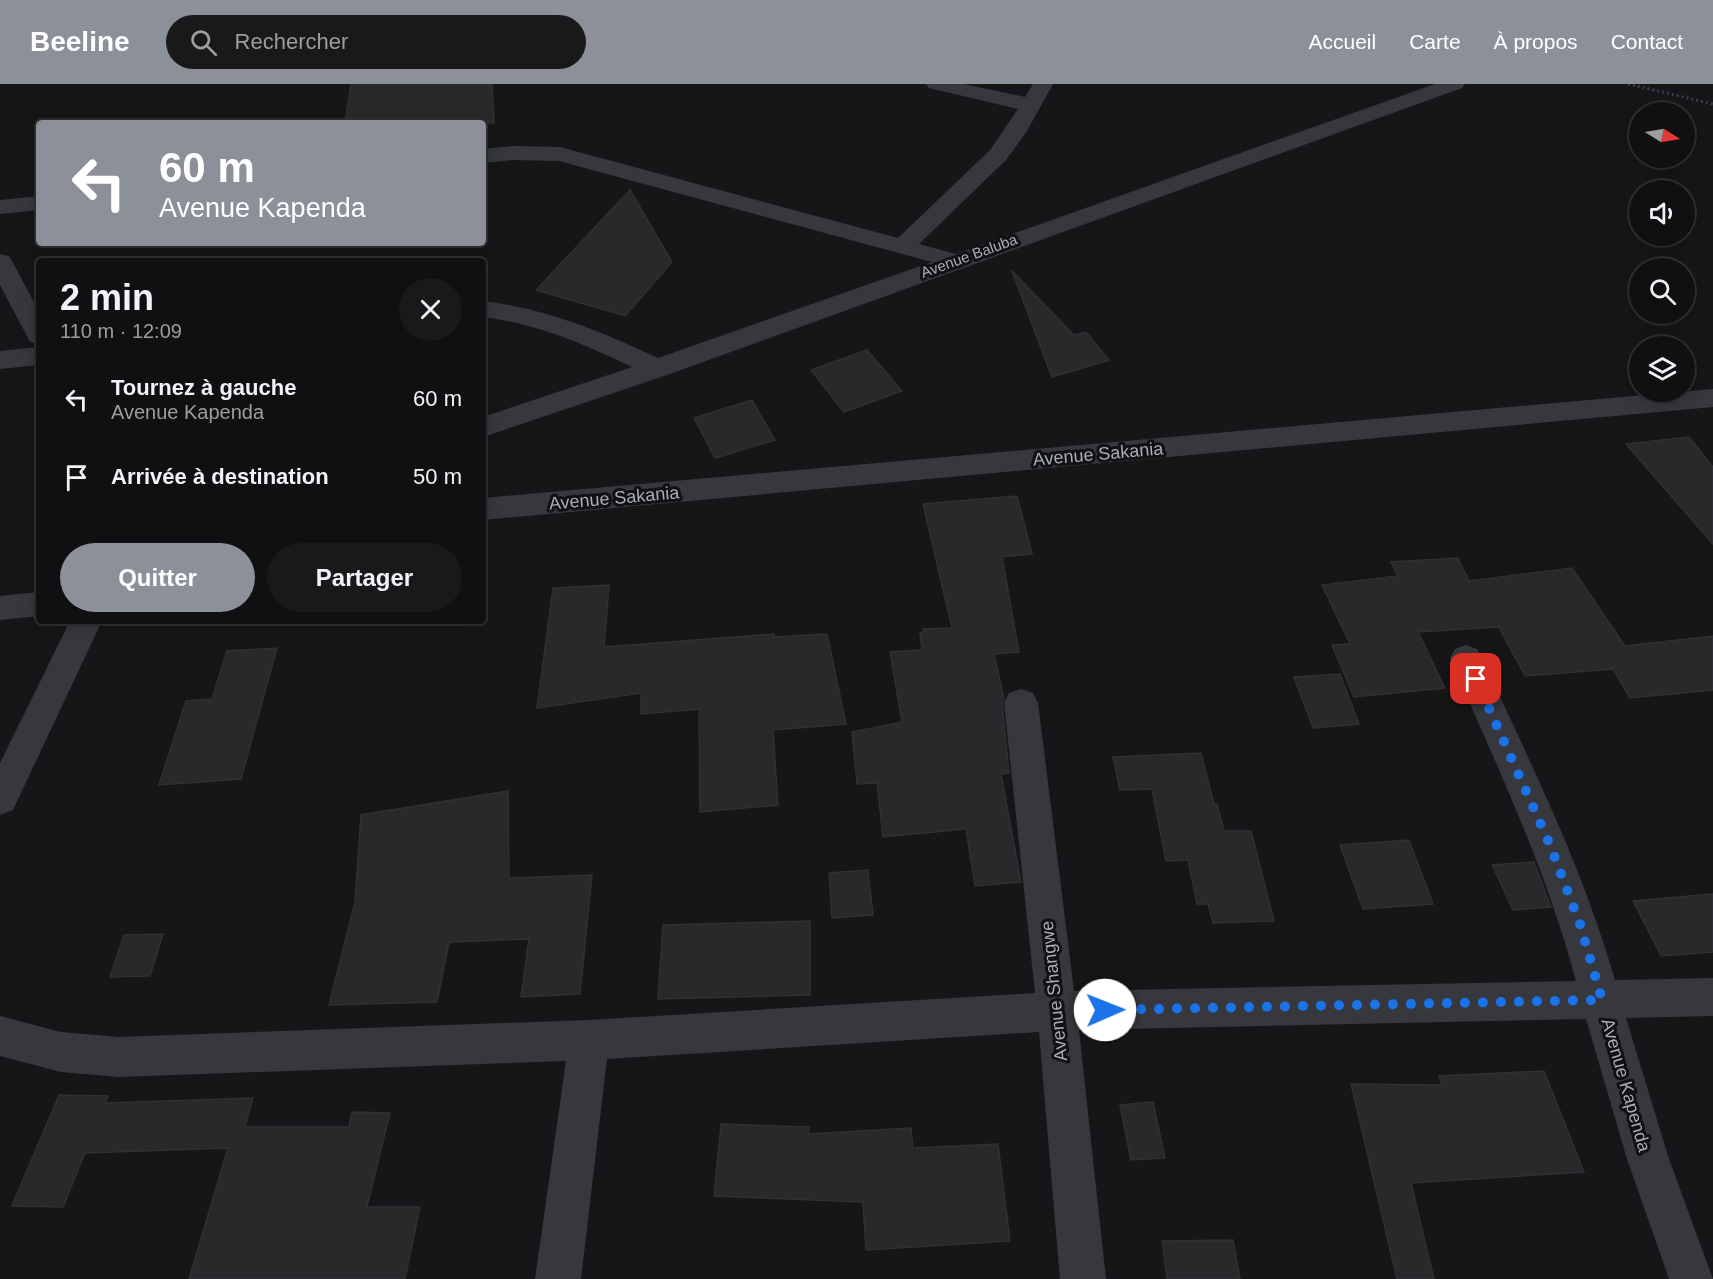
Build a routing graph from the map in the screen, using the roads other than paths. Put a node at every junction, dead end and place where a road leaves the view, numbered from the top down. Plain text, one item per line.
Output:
1 (936, 84) edge
2 (1043, 84) edge
3 (1455, 84) edge
4 (1031, 105) junction
5 (486, 156) edge
6 (36, 202) edge
7 (0, 207) edge
8 (902, 247) junction
9 (0, 261) edge
10 (955, 261) junction
11 (486, 310) edge
12 (36, 330) edge
13 (36, 356) edge
14 (0, 360) edge
15 (658, 369) junction
16 (1713, 398) edge
17 (486, 426) edge
18 (486, 509) edge
19 (36, 604) edge
20 (0, 608) edge
21 (85, 624) edge
22 (1466, 658) dead end
23 (1021, 703) dead end
24 (0, 799) edge
25 (1713, 997) edge
26 (1602, 1000) junction
27 (1057, 1011) junction
28 (0, 1036) edge
29 (589, 1040) junction
30 (558, 1279) edge
31 (1083, 1279) edge
32 (1692, 1279) edge

1 - 4 street
2 - 4 street
3 - 10 street, Avenue Baluba
4 - 8 street
5 - 8 street
6 - 7 street
8 - 10 street
9 - 12 street
10 - 15 street, Avenue Baluba
11 - 15 street
13 - 14 street
15 - 17 street, Avenue Baluba
16 - 18 street, Avenue Sakania
19 - 20 street
21 - 24 street
22 - 26 street, Avenue Kapenda
23 - 27 street, Avenue Shangwe
25 - 26 street
26 - 27 street
26 - 32 street, Avenue Kapenda
27 - 29 street
27 - 31 street, Avenue Shangwe
28 - 29 street
29 - 30 street

